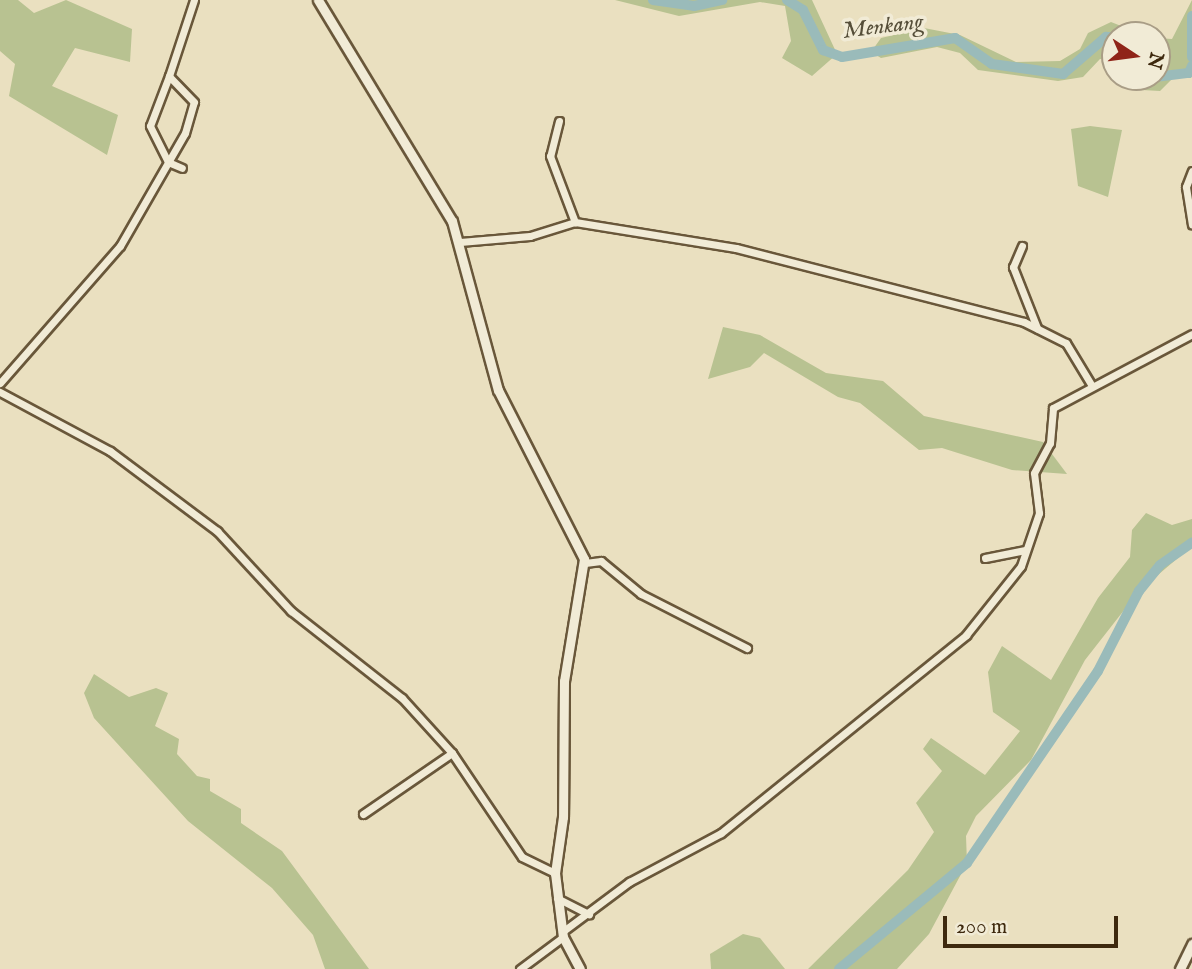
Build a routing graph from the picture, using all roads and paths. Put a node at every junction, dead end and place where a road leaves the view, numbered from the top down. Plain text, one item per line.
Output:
1 (194, 0) edge
2 (318, 0) edge
3 (170, 76) junction
4 (559, 121) dead end
5 (168, 162) junction
6 (182, 169) dead end
7 (1192, 171) edge
8 (575, 222) junction
9 (1192, 225) edge
10 (460, 242) junction
11 (1022, 246) dead end
12 (1038, 328) junction
13 (1192, 334) edge
14 (0, 383) edge
15 (1092, 386) junction
16 (0, 392) edge
17 (1025, 550) junction
18 (985, 558) dead end
19 (585, 564) junction
20 (747, 648) dead end
21 (452, 753) junction
22 (363, 814) dead end
23 (555, 873) junction
24 (555, 887) junction
25 (589, 914) junction
26 (562, 934) junction
27 (1192, 944) edge
28 (520, 969) edge
29 (580, 969) edge
30 (1180, 969) edge

1 - 3 street
2 - 10 street
3 - 5 street
3 - 5 street
4 - 8 street
5 - 6 street
5 - 14 street
7 - 9 street
8 - 10 street
8 - 12 street
10 - 19 street
11 - 12 street
12 - 15 street
13 - 15 street
15 - 17 street
16 - 21 street
17 - 18 street
17 - 25 street
19 - 20 street
19 - 23 street
21 - 22 street
21 - 23 street
23 - 24 street
24 - 25 street
24 - 26 street
25 - 26 street
26 - 28 street
26 - 29 street
27 - 30 street

